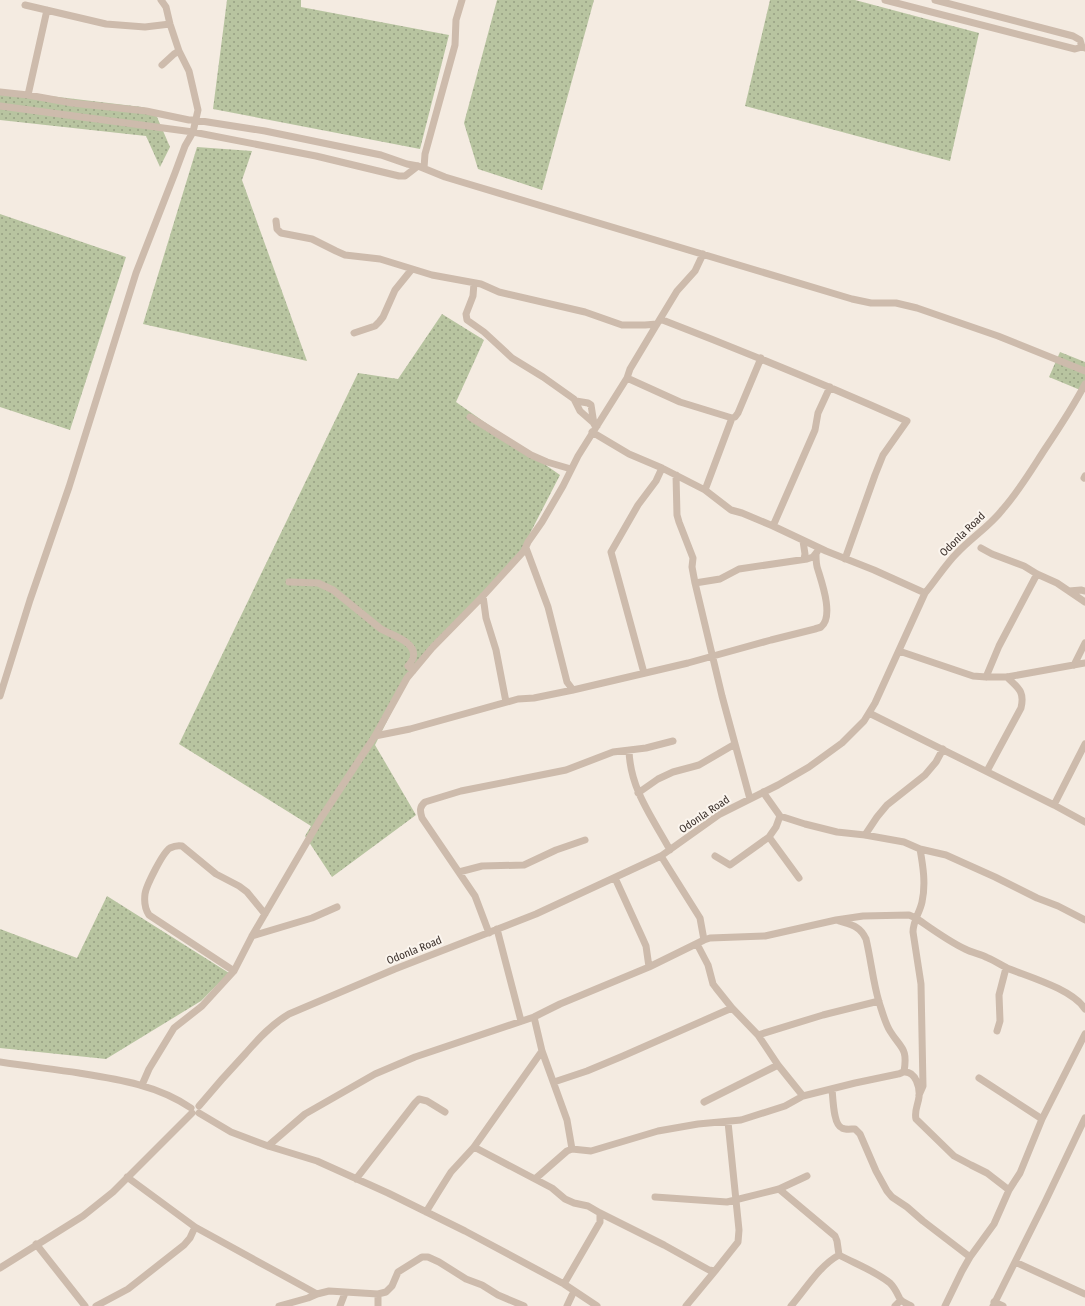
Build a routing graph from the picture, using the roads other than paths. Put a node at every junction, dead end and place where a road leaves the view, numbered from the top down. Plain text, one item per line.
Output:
1 (162, 0) edge
2 (462, 0) edge
3 (885, 0) edge
4 (935, 0) edge
5 (25, 5) dead end
6 (47, 10) junction
7 (170, 24) junction
8 (1084, 48) edge
9 (180, 51) junction
10 (162, 65) dead end
11 (0, 92) edge
12 (28, 95) junction
13 (48, 99) junction
14 (0, 106) edge
15 (47, 112) junction
16 (195, 120) junction
17 (192, 132) junction
18 (421, 167) junction
19 (276, 221) dead end
20 (703, 254) junction
21 (412, 269) junction
22 (474, 283) junction
23 (658, 321) junction
24 (645, 325) junction
25 (354, 333) dead end
26 (650, 335) junction
27 (761, 358) junction
28 (1085, 370) edge
29 (627, 378) junction
30 (1085, 384) edge
31 (830, 387) junction
32 (1082, 398) edge
33 (576, 401) junction
34 (470, 417) dead end
35 (732, 418) junction
36 (594, 427) junction
37 (662, 468) junction
38 (570, 469) junction
39 (676, 475) junction
40 (705, 490) junction
41 (773, 526) junction
42 (803, 541) junction
43 (526, 548) junction
44 (981, 548) dead end
45 (817, 551) junction
46 (805, 559) junction
47 (845, 559) junction
48 (817, 569) junction
49 (1037, 574) junction
50 (289, 582) dead end
51 (695, 583) junction
52 (1069, 591) junction
53 (1085, 591) edge
54 (925, 593) junction
55 (483, 596) junction
56 (1085, 602) edge
57 (1085, 643) edge
58 (899, 651) junction
59 (713, 656) junction
60 (1085, 663) edge
61 (1074, 665) junction
62 (413, 671) junction
63 (644, 673) junction
64 (986, 677) junction
65 (1007, 677) junction
66 (573, 690) junction
67 (0, 696) edge
68 (506, 702) junction
69 (869, 713) junction
70 (375, 736) junction
71 (672, 741) dead end
72 (735, 744) junction
73 (1085, 744) edge
74 (943, 749) junction
75 (629, 750) junction
76 (987, 771) junction
77 (638, 792) junction
78 (763, 792) junction
79 (750, 799) junction
80 (1054, 805) junction
81 (780, 816) junction
82 (1085, 822) edge
83 (865, 835) junction
84 (769, 837) junction
85 (584, 840) dead end
86 (920, 849) junction
87 (670, 850) junction
88 (661, 856) junction
89 (715, 856) dead end
90 (459, 872) junction
91 (615, 878) junction
92 (799, 878) dead end
93 (337, 908) dead end
94 (265, 914) junction
95 (916, 918) junction
96 (836, 920) junction
97 (1085, 920) edge
98 (497, 929) junction
99 (489, 932) junction
100 (252, 936) junction
101 (700, 942) junction
102 (649, 967) junction
103 (1006, 968) junction
104 (234, 971) junction
105 (879, 1001) junction
106 (732, 1008) junction
107 (1085, 1009) edge
108 (534, 1016) junction
109 (521, 1021) junction
110 (997, 1031) dead end
111 (1085, 1034) edge
112 (758, 1035) junction
113 (542, 1051) junction
114 (0, 1062) edge
115 (778, 1065) junction
116 (904, 1072) junction
117 (979, 1078) dead end
118 (554, 1082) junction
119 (142, 1086) junction
120 (832, 1088) junction
121 (803, 1096) junction
122 (919, 1097) junction
123 (704, 1102) dead end
124 (196, 1110) junction
125 (445, 1112) dead end
126 (1085, 1118) edge
127 (1042, 1119) junction
128 (728, 1122) junction
129 (268, 1146) junction
130 (474, 1147) junction
131 (572, 1149) junction
132 (807, 1176) dead end
133 (127, 1177) junction
134 (356, 1179) junction
135 (535, 1179) junction
136 (779, 1189) junction
137 (1009, 1190) junction
138 (655, 1197) dead end
139 (737, 1200) junction
140 (426, 1212) junction
141 (600, 1213) junction
142 (610, 1218) junction
143 (600, 1222) junction
144 (195, 1227) junction
145 (36, 1244) junction
146 (839, 1255) junction
147 (970, 1257) junction
148 (1015, 1262) junction
149 (0, 1268) edge
150 (715, 1271) junction
151 (564, 1284) junction
152 (574, 1291) junction
153 (345, 1293) junction
154 (317, 1294) junction
155 (378, 1294) junction
156 (1085, 1294) edge
157 (901, 1300) junction
158 (994, 1304) edge
159 (85, 1306) edge
160 (96, 1306) edge
161 (279, 1306) edge
162 (340, 1306) edge
163 (378, 1306) edge
164 (524, 1306) edge
165 (566, 1306) edge
166 (597, 1306) edge
167 (686, 1306) edge
168 (791, 1306) edge
169 (895, 1306) edge
170 (911, 1306) edge
171 (945, 1306) edge
172 (1003, 1306) edge

1 - 7 street
2 - 18 street
3 - 8 street
4 - 8 street
5 - 6 street
6 - 7 street
6 - 12 street
7 - 9 street
9 - 10 street
9 - 16 street
11 - 12 street
12 - 13 street
13 - 15 street
13 - 16 street
14 - 15 street
15 - 17 street
16 - 17 street
16 - 18 street
17 - 18 street
17 - 67 street
18 - 20 street
19 - 21 street
20 - 23 street
20 - 28 street
21 - 22 street
21 - 25 street
22 - 24 street
22 - 33 street
23 - 24 street
23 - 26 street
23 - 27 street
24 - 26 street
26 - 29 street
27 - 31 street
27 - 35 street
29 - 35 street
29 - 36 street
30 - 32 street, Odonla Road
31 - 41 street
31 - 47 street
32 - 54 street, Odonla Road
33 - 36 street
33 - 36 street
34 - 38 street
35 - 40 street
36 - 37 street
36 - 38 street
37 - 39 street
37 - 63 street
38 - 43 street
39 - 40 street
39 - 51 street
40 - 41 street
41 - 42 street
42 - 45 street
42 - 46 street
43 - 55 street
43 - 66 street
44 - 49 street
45 - 46 street
45 - 47 street
45 - 48 street
46 - 48 street
46 - 51 street
47 - 54 street
48 - 59 street
49 - 52 street
49 - 64 street
50 - 62 street
51 - 59 street
52 - 53 street
52 - 56 street
54 - 58 street, Odonla Road
55 - 62 street
55 - 68 street
57 - 61 street
58 - 64 street
58 - 69 street, Odonla Road
59 - 63 street
59 - 72 street
60 - 61 street
61 - 65 street
62 - 70 street
63 - 66 street
64 - 65 street
65 - 76 street
66 - 68 street
68 - 70 street
69 - 74 street
69 - 78 street, Odonla Road
70 - 94 street
71 - 75 street
72 - 77 street
72 - 79 street
73 - 80 street
74 - 76 street
74 - 83 street
75 - 77 street
75 - 90 street
76 - 80 street
77 - 87 street
78 - 79 street, Odonla Road
78 - 81 street
79 - 87 street, Odonla Road
80 - 82 street
81 - 83 street
81 - 84 street
83 - 86 street
84 - 89 street
84 - 92 street
85 - 90 street
86 - 95 street
86 - 97 street
87 - 88 street, Odonla Road
88 - 91 street, Odonla Road
88 - 101 street
90 - 99 street
91 - 98 street, Odonla Road
91 - 102 street
93 - 100 street
94 - 100 street
94 - 104 street
95 - 96 street
95 - 103 street
95 - 122 street
96 - 101 street
96 - 105 street
98 - 99 street, Odonla Road
98 - 109 street
99 - 124 street, Odonla Road
100 - 104 street
101 - 102 street
101 - 106 street
102 - 108 street
103 - 107 street
103 - 110 street
104 - 119 street
105 - 112 street
105 - 116 street
106 - 112 street
106 - 118 street
108 - 109 street
108 - 113 street
109 - 129 street
111 - 127 street
112 - 115 street
113 - 118 street
113 - 130 street
114 - 119 street
115 - 121 street
115 - 123 street
116 - 120 street
116 - 122 street
117 - 127 street
118 - 131 street
119 - 124 street
120 - 121 street
120 - 147 street
121 - 128 street
122 - 137 street
124 - 129 street
124 - 133 street, Odonla Road
125 - 134 street
126 - 148 street
127 - 137 street
128 - 131 street
128 - 139 street
129 - 134 street
130 - 135 street
130 - 140 street
131 - 135 street
132 - 136 street
133 - 144 street
133 - 145 street, Odonla Road
134 - 140 street
135 - 141 street
136 - 139 street
136 - 146 street
137 - 147 street
138 - 139 street
139 - 150 street
140 - 151 street
141 - 142 street
141 - 143 street
142 - 143 street
142 - 150 street
143 - 151 street
144 - 154 street
144 - 160 street
145 - 149 street, Odonla Road
145 - 159 street
146 - 157 street
146 - 168 street
147 - 171 street
148 - 156 street
148 - 158 street
150 - 167 street
151 - 152 street
152 - 165 street
152 - 166 street
153 - 154 street
153 - 155 street
153 - 162 street
154 - 161 street
155 - 163 street
155 - 164 street
157 - 169 street
157 - 170 street
158 - 172 street

